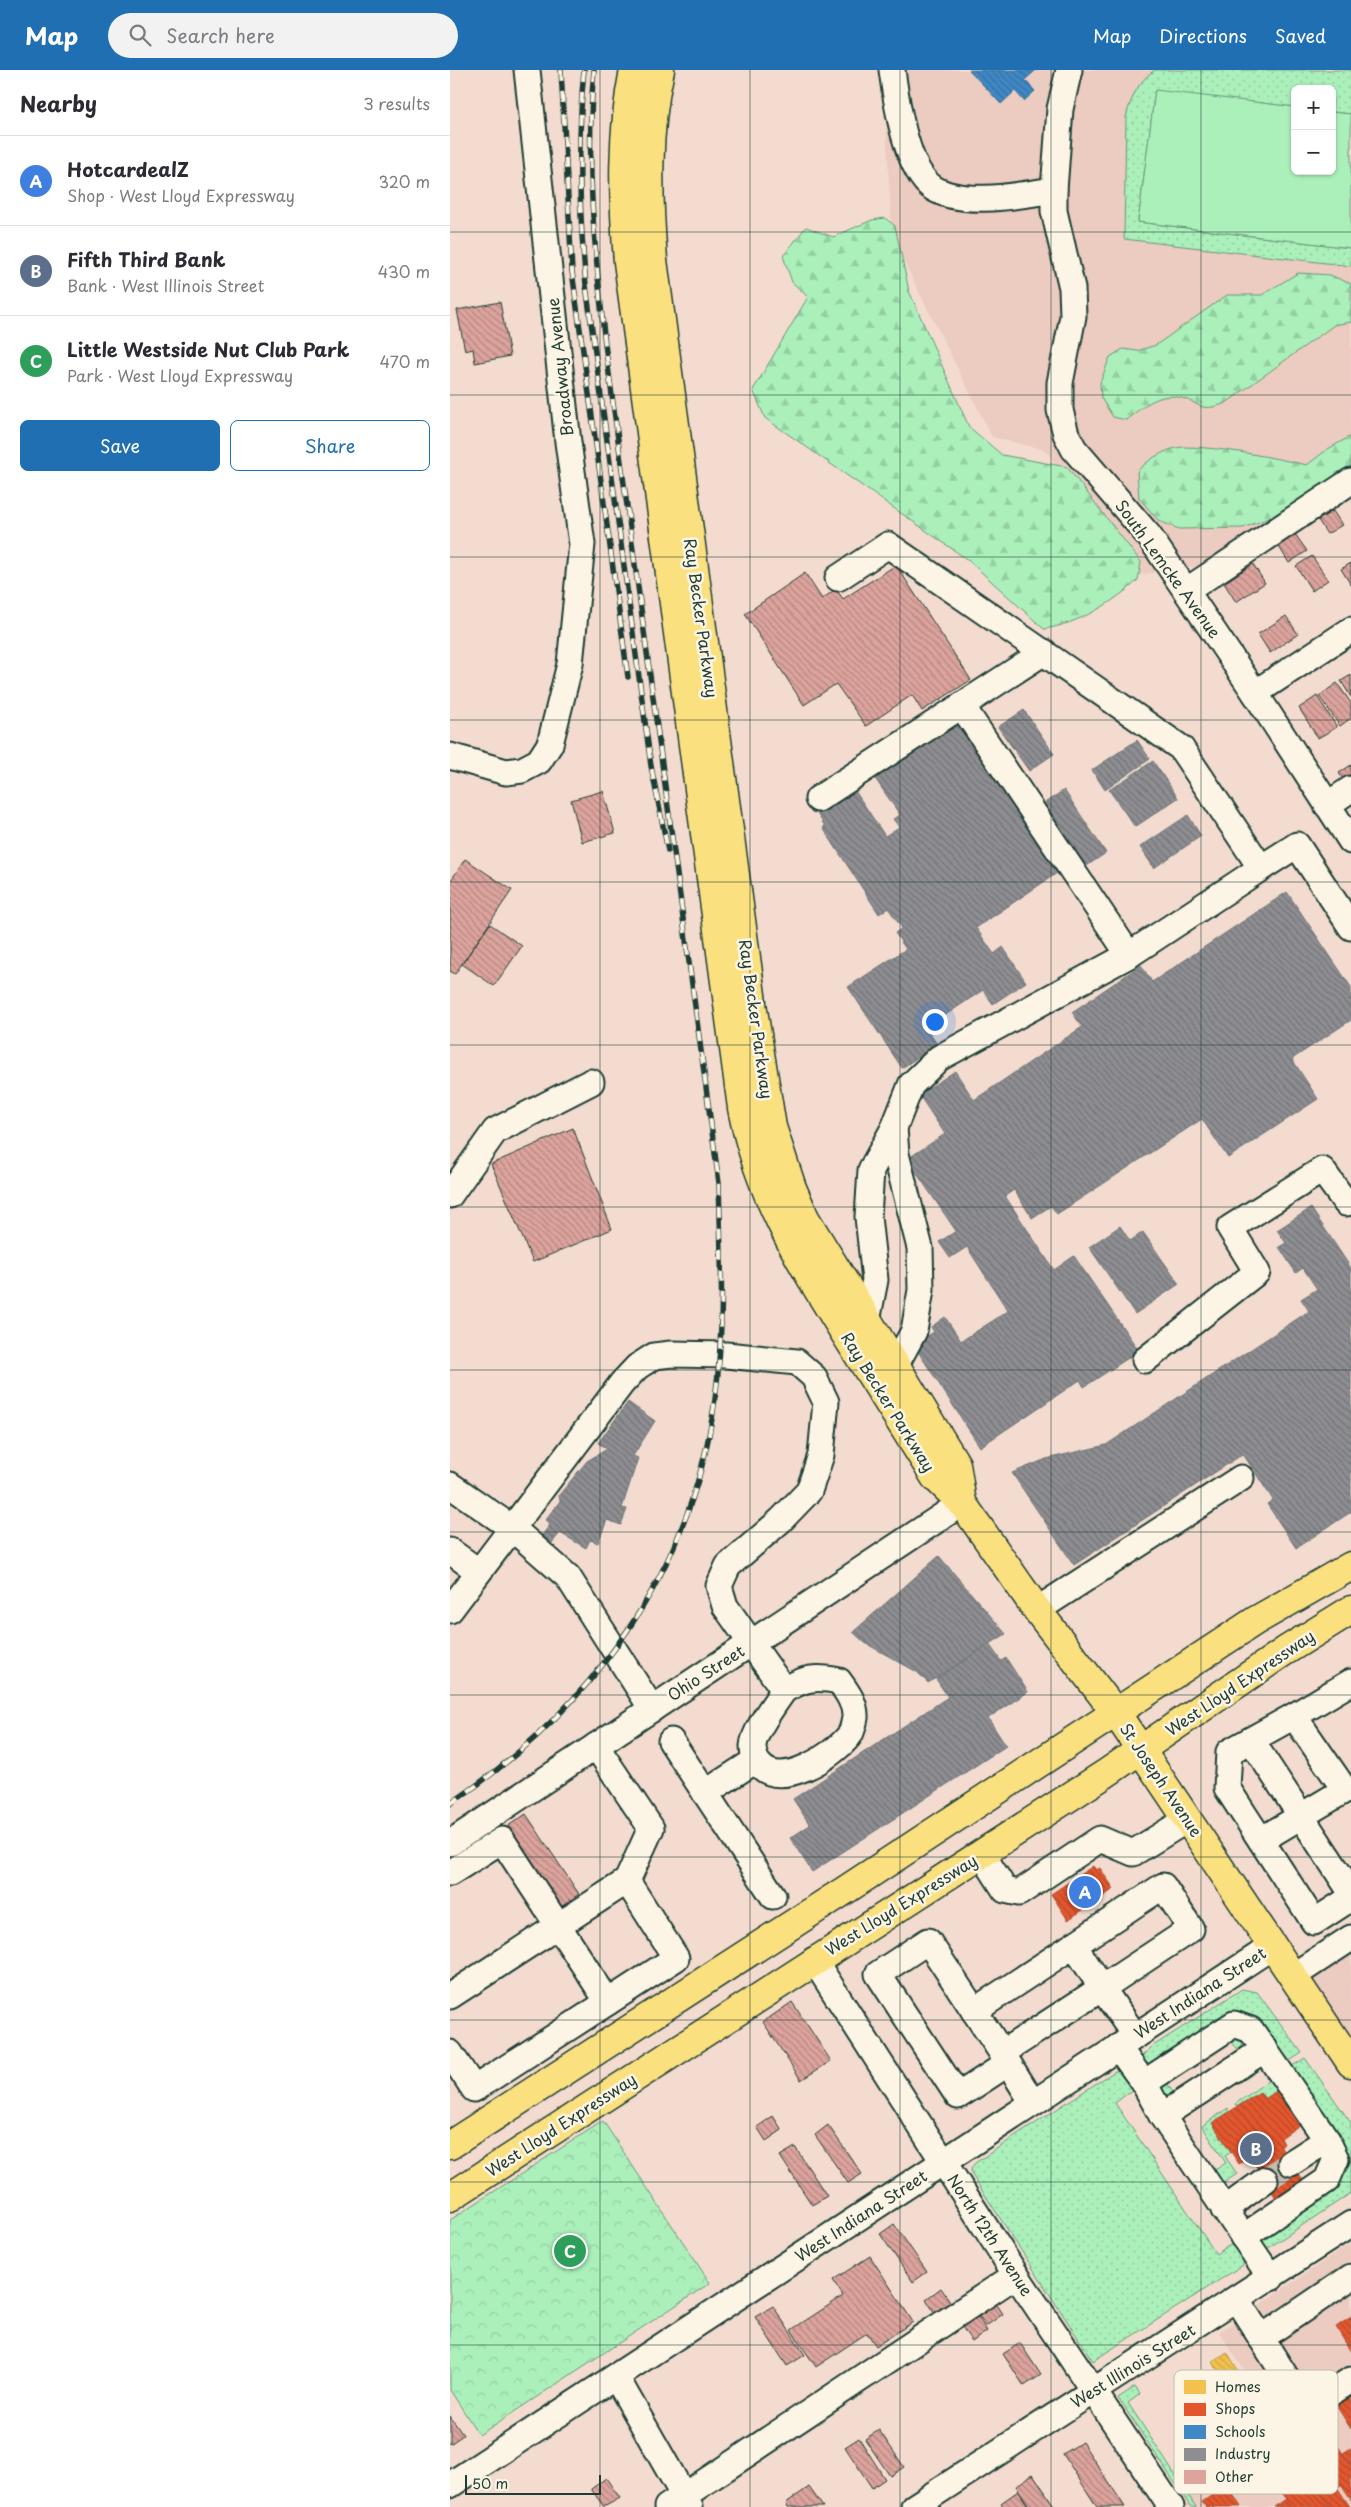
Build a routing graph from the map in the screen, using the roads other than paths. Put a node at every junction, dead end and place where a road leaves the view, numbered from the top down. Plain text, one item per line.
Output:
1 (527, 70) edge
2 (634, 70) edge
3 (660, 70) edge
4 (892, 70) edge
5 (1069, 70) edge
6 (1054, 190) junction
7 (1351, 481) edge
8 (838, 578) dead end
9 (1186, 591) junction
10 (1351, 630) edge
11 (1044, 652) junction
12 (1255, 693) junction
13 (962, 706) junction
14 (450, 756) edge
15 (1351, 789) edge
16 (818, 799) dead end
17 (1327, 805) junction
18 (1351, 841) edge
19 (1261, 868) junction
20 (1351, 927) edge
21 (1129, 954) junction
22 (591, 1082) dead end
23 (894, 1128) junction
24 (450, 1195) edge
25 (1351, 1202) edge
26 (867, 1321) junction
27 (1145, 1360) dead end
28 (895, 1366) junction
29 (1241, 1478) dead end
30 (450, 1485) edge
31 (962, 1503) junction
32 (512, 1528) junction
33 (450, 1551) edge
34 (1351, 1566) edge
35 (478, 1571) junction
36 (450, 1610) edge
37 (1037, 1610) junction
38 (1351, 1610) edge
39 (751, 1644) junction
40 (784, 1690) junction
41 (1348, 1691) edge
42 (652, 1709) junction
43 (1116, 1713) junction
44 (1294, 1716) junction
45 (1250, 1740) junction
46 (671, 1741) dead end
47 (596, 1746) junction
48 (1141, 1750) junction
49 (756, 1760) junction
50 (1349, 1791) edge
51 (705, 1793) junction
52 (1300, 1816) junction
53 (1188, 1819) junction
54 (1261, 1840) junction
55 (450, 1843) edge
56 (982, 1854) junction
57 (450, 1873) edge
58 (627, 1881) junction
59 (1351, 1892) edge
60 (773, 1896) dead end
61 (1351, 1898) edge
62 (558, 1926) junction
63 (1074, 1945) junction
64 (1273, 1946) junction
65 (1348, 1947) edge
66 (814, 1960) junction
67 (1293, 1976) junction
68 (1102, 1988) junction
69 (450, 1996) edge
70 (608, 2002) junction
71 (974, 2011) junction
72 (1126, 2042) junction
73 (1265, 2049) junction
74 (450, 2052) edge
75 (1004, 2058) junction
76 (1351, 2063) edge
77 (1144, 2082) junction
78 (1033, 2103) junction
79 (1162, 2116) junction
80 (1327, 2140) junction
81 (450, 2145) edge
82 (943, 2162) junction
83 (1291, 2163) tunnel mouth
84 (1265, 2180) tunnel mouth
85 (450, 2197) edge
86 (1224, 2210) junction
87 (1348, 2232) edge
88 (1243, 2237) junction
89 (1016, 2276) junction
90 (1351, 2277) edge
91 (1271, 2278) junction
92 (1237, 2300) junction
93 (1261, 2338) junction
94 (1281, 2370) edge
95 (616, 2377) junction
96 (1351, 2380) edge
97 (1338, 2388) edge
98 (1093, 2390) junction
99 (450, 2485) edge
100 (680, 2504) edge
101 (914, 2507) edge
102 (1170, 2507) edge

1 - 14 street, Broadway Avenue
2 - 31 main road, Ray Becker Parkway
3 - 26 main road, Ray Becker Parkway
4 - 6 street
5 - 6 street, South Lemcke Avenue
6 - 9 street, South Lemcke Avenue
7 - 9 street
8 - 11 street
9 - 12 street, South Lemcke Avenue
10 - 12 street
11 - 13 street
11 - 19 street
12 - 17 street, South Lemcke Avenue
13 - 16 street
13 - 21 street
15 - 17 street
17 - 18 street, South Lemcke Avenue
19 - 20 street
19 - 21 street
21 - 23 street
22 - 24 street
23 - 26 street
23 - 28 street
25 - 27 street
26 - 28 main road, Ray Becker Parkway
28 - 31 main road, Ray Becker Parkway
29 - 37 street
30 - 32 street
31 - 37 main road, St Joseph Avenue
31 - 39 street, Ohio Street
32 - 35 street
32 - 39 street
32 - 42 street
33 - 35 street
34 - 43 main road
35 - 36 street
37 - 43 main road, St Joseph Avenue
38 - 48 main road, West Lloyd Expressway
39 - 40 street
39 - 42 street, Ohio Street
40 - 49 street
40 - 49 street
41 - 44 street
42 - 47 street, Ohio Street
43 - 48 main road, St Joseph Avenue
43 - 81 main road
44 - 45 street
44 - 50 street
45 - 52 street
45 - 54 street
46 - 51 street
47 - 55 street, Ohio Street
47 - 58 street
48 - 53 main road, St Joseph Avenue
48 - 56 main road, West Lloyd Expressway
49 - 51 street
50 - 52 street
51 - 60 street
52 - 54 street
52 - 59 street
53 - 56 street
53 - 64 main road, St Joseph Avenue
54 - 61 street
56 - 66 main road, West Lloyd Expressway
57 - 62 street
58 - 62 street
58 - 70 street
62 - 69 street
62 - 70 street
63 - 68 street
63 - 68 street
63 - 71 street
64 - 67 main road, St Joseph Avenue
64 - 72 street, West Indiana Street
65 - 67 street
66 - 82 street, North 12th Avenue
66 - 85 main road, West Lloyd Expressway
67 - 76 main road, St Joseph Avenue
68 - 72 street
68 - 75 street
70 - 74 street
71 - 75 street
71 - 75 street
72 - 77 street
72 - 78 street, West Indiana Street
73 - 77 street
73 - 79 street
73 - 80 street
75 - 78 street
77 - 79 street
78 - 82 street, West Indiana Street
79 - 86 street
80 - 83 street
80 - 88 street
82 - 89 street, North 12th Avenue
82 - 95 street, West Indiana Street
84 - 86 street
86 - 88 street
87 - 91 street, West Illinois Street
88 - 91 street
89 - 98 street, North 12th Avenue
89 - 100 street
90 - 93 street
91 - 92 street, West Illinois Street
92 - 93 street
92 - 98 street, West Illinois Street
93 - 94 street
95 - 99 street, West Indiana Street
95 - 100 street
96 - 97 street
98 - 101 street, West Illinois Street
98 - 102 street, North 12th Avenue

